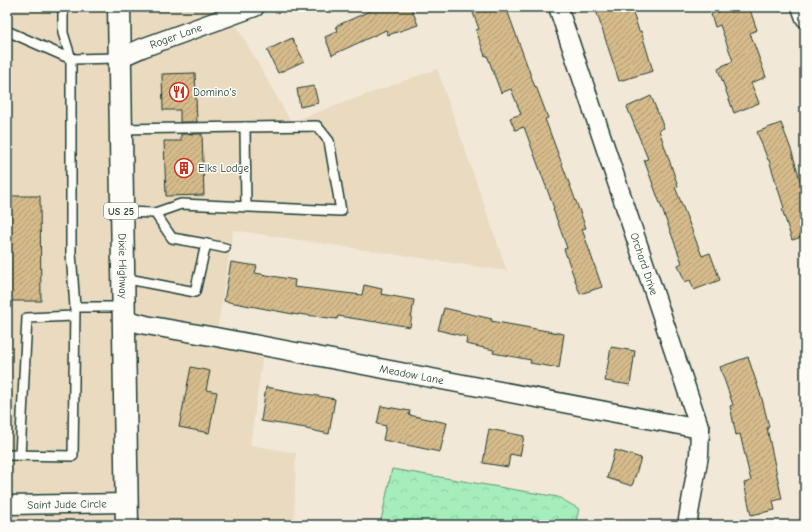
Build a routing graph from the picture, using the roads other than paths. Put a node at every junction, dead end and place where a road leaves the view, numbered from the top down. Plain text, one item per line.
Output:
1 (63, 7) edge
2 (119, 7) edge
3 (255, 7) edge
4 (558, 7) edge
5 (801, 7) edge
6 (805, 18) edge
7 (7, 31) edge
8 (119, 58) junction
9 (71, 59) junction
10 (245, 127) junction
11 (120, 129) junction
12 (246, 207) junction
13 (122, 212) junction
14 (155, 213) junction
15 (206, 244) junction
16 (225, 248) dead end
17 (123, 278) junction
18 (75, 312) junction
19 (123, 313) junction
20 (700, 429) junction
21 (7, 455) edge
22 (20, 455) junction
23 (126, 503) junction
24 (7, 505) edge
25 (127, 525) edge
26 (687, 525) edge

1 - 9 lane
2 - 8 main road, Dixie Highway / US 25
3 - 8 street, Roger Lane
4 - 20 street, Orchard Drive
5 - 6 street
7 - 9 lane
8 - 9 lane
8 - 11 main road, Dixie Highway / US 25
9 - 18 lane
10 - 11 lane
10 - 12 lane
10 - 12 lane
11 - 13 main road, Dixie Highway / US 25
12 - 14 lane
13 - 14 lane
13 - 17 main road, Dixie Highway / US 25
14 - 15 lane
15 - 16 lane
15 - 17 lane
17 - 19 main road, Dixie Highway / US 25
18 - 19 lane
18 - 22 lane
18 - 22 lane
19 - 20 street, Meadow Lane
19 - 23 main road, Dixie Highway / US 25
20 - 26 street, Orchard Drive
21 - 22 lane
23 - 24 street, Saint Jude Circle
23 - 25 main road, Dixie Highway / US 25

